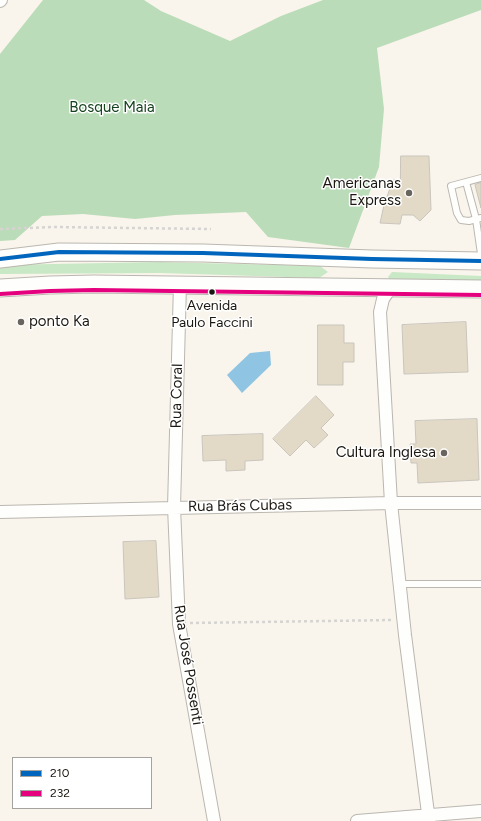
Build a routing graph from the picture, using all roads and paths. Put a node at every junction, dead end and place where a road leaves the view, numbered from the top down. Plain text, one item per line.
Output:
1 (481, 178) edge
2 (466, 182) junction
3 (478, 218) edge
4 (0, 229) edge
5 (211, 229) dead end
6 (481, 254) edge
7 (0, 259) edge
8 (372, 259) junction
9 (481, 261) edge
10 (180, 284) junction
11 (371, 287) junction
12 (391, 287) junction
13 (0, 288) edge
14 (481, 289) edge
15 (390, 503) junction
16 (481, 503) edge
17 (174, 507) junction
18 (0, 512) edge
19 (399, 584) junction
20 (481, 584) edge
21 (403, 620) junction
22 (179, 624) junction
23 (481, 811) edge
24 (429, 818) edge
25 (214, 821) edge
26 (357, 821) edge

1 - 2 lane
2 - 3 lane
2 - 3 lane
3 - 6 lane
4 - 5 path
7 - 8 main road
8 - 9 main road
8 - 11 main road
10 - 11 main road
10 - 13 main road
10 - 17 street, Rua Coral
11 - 12 main road
12 - 14 main road
12 - 15 street
15 - 16 street, Rua Brás Cubas
15 - 17 street, Rua Brás Cubas
15 - 19 street
17 - 18 street, Rua Brás Cubas
17 - 22 street, Rua José Possenti
19 - 20 lane
19 - 21 street
21 - 22 path
21 - 24 street
22 - 25 street, Rua José Possenti
23 - 24 street
24 - 26 street

